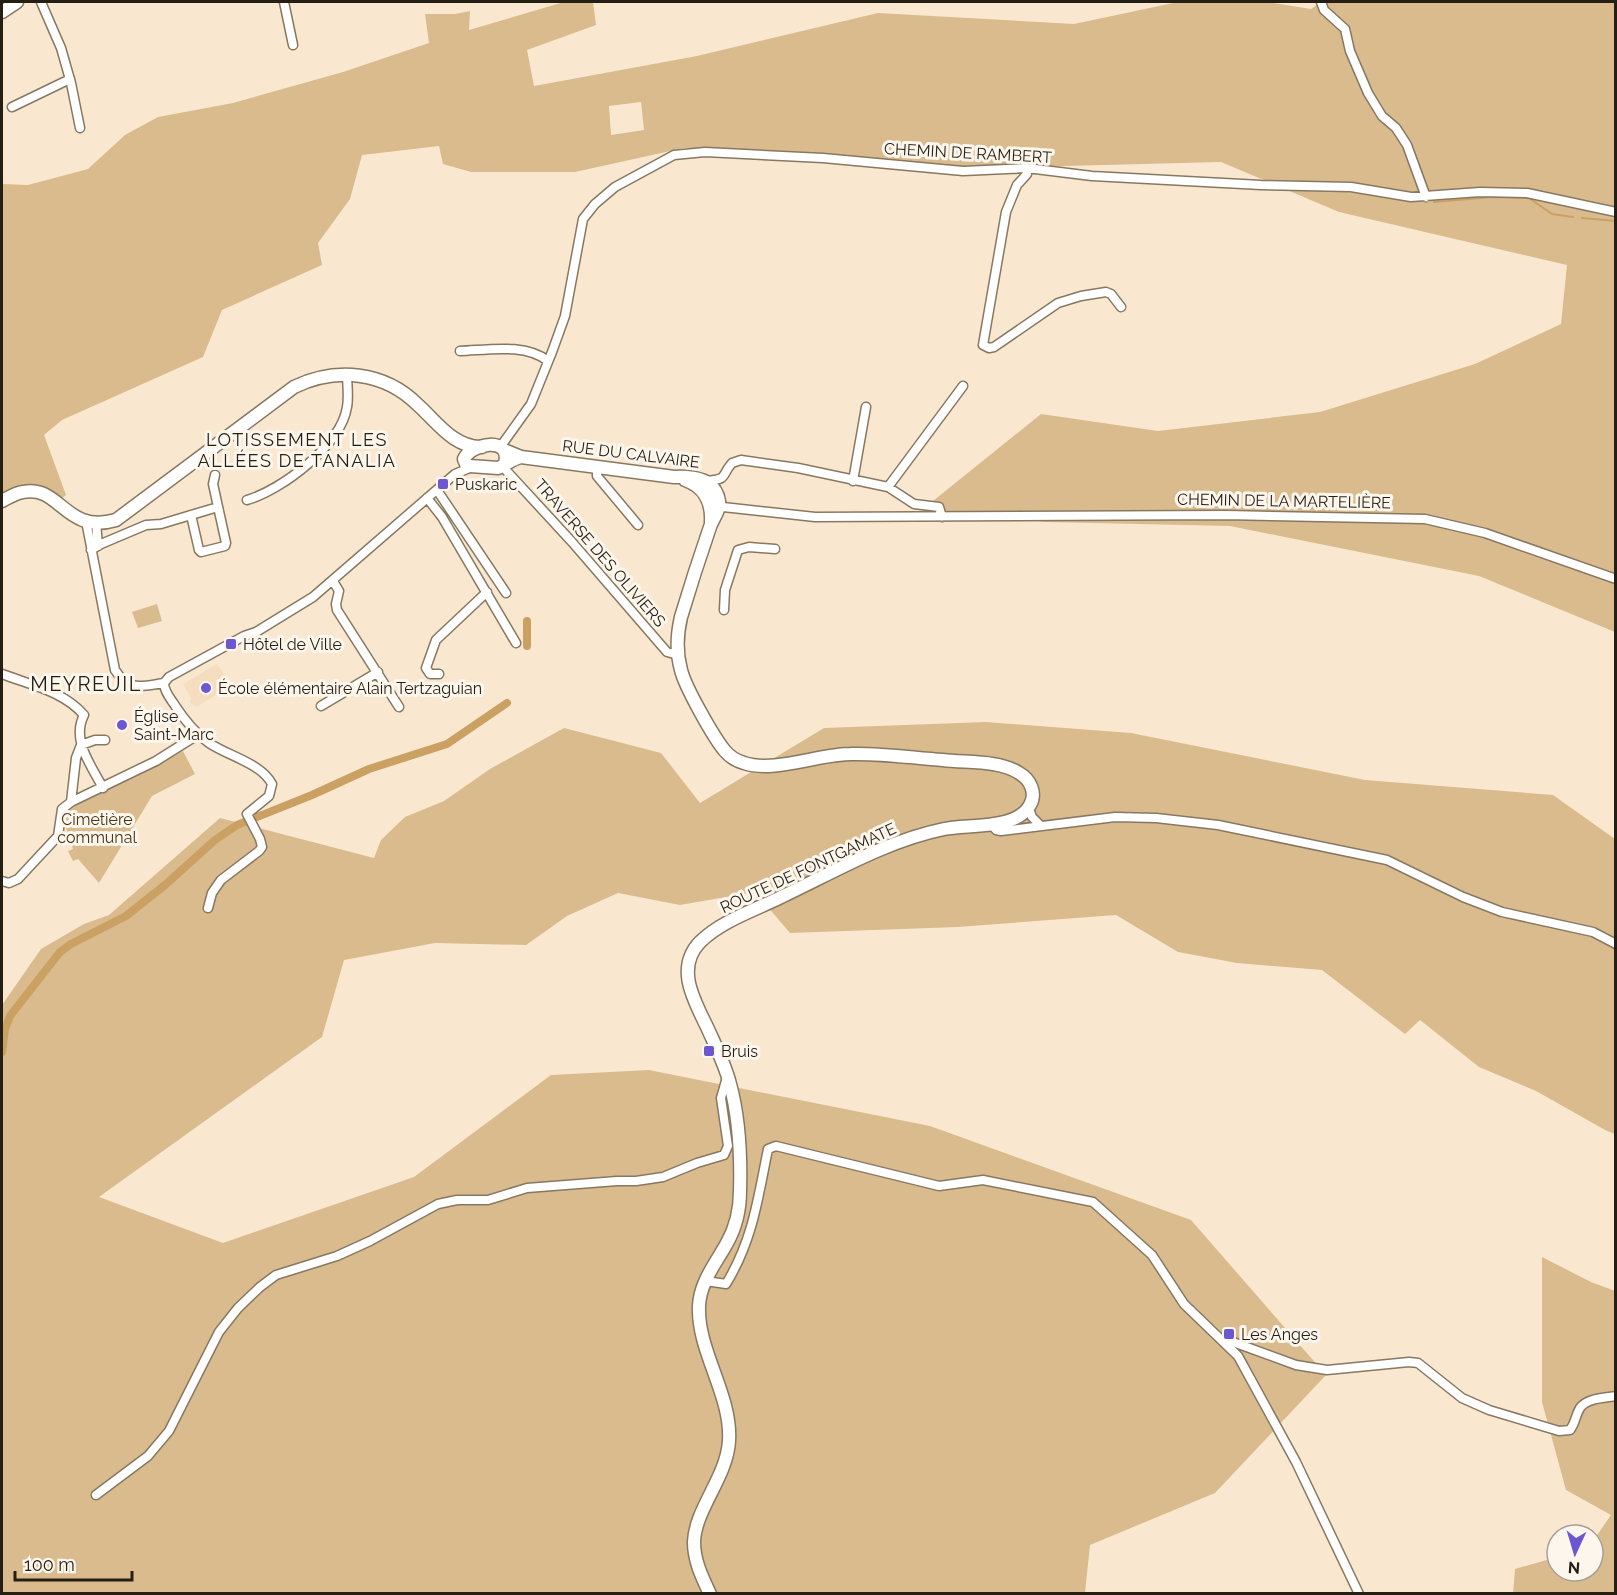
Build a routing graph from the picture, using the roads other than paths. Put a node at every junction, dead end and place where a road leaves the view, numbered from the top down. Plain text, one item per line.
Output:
1 (17, 2) edge
2 (41, 2) edge
3 (284, 2) edge
4 (1321, 2) edge
5 (2, 12) edge
6 (293, 45) dead end
7 (70, 79) junction
8 (12, 106) dead end
9 (80, 128) dead end
10 (1027, 168) junction
11 (1009, 169) junction
12 (1017, 185) junction
13 (1426, 197) junction
14 (1616, 212) edge
15 (1121, 307) dead end
16 (460, 351) dead end
17 (548, 361) junction
18 (347, 374) junction
19 (963, 386) dead end
20 (866, 407) dead end
21 (461, 442) junction
22 (482, 447) junction
23 (503, 448) junction
24 (521, 457) junction
25 (467, 461) junction
26 (504, 465) junction
27 (597, 467) junction
28 (215, 475) dead end
29 (674, 477) junction
30 (706, 481) junction
31 (853, 481) junction
32 (888, 488) junction
33 (436, 490) junction
34 (427, 498) junction
35 (247, 500) dead end
36 (2, 501) edge
37 (714, 505) junction
38 (218, 507) junction
39 (191, 515) junction
40 (942, 515) junction
41 (91, 522) junction
42 (638, 525) dead end
43 (94, 548) junction
44 (775, 549) dead end
45 (1616, 579) edge
46 (333, 581) junction
47 (487, 592) junction
48 (506, 593) dead end
49 (724, 610) dead end
50 (516, 643) dead end
51 (678, 655) junction
52 (378, 672) junction
53 (2, 674) edge
54 (439, 674) dead end
55 (164, 684) junction
56 (321, 706) dead end
57 (399, 707) dead end
58 (199, 734) junction
59 (105, 740) dead end
60 (81, 745) junction
61 (107, 785) junction
62 (71, 802) junction
63 (1029, 808) junction
64 (991, 824) junction
65 (1041, 826) junction
66 (2, 881) edge
67 (208, 908) dead end
68 (1616, 944) edge
69 (728, 1076) junction
70 (706, 1281) junction
71 (1227, 1345) junction
72 (1616, 1396) edge
73 (96, 1495) dead end
74 (710, 1593) edge
75 (1359, 1593) edge

1 - 5 street
2 - 7 street
3 - 6 street
4 - 13 street
7 - 8 street
7 - 9 street
10 - 11 street, CHEMIN DE RAMBERT
10 - 12 street
10 - 13 street, CHEMIN DE RAMBERT
11 - 12 street
11 - 17 street, CHEMIN DE RAMBERT
12 - 15 street
13 - 14 street, CHEMIN DE RAMBERT
16 - 17 street
17 - 23 street, CHEMIN DE RAMBERT
18 - 21 street
18 - 35 street
18 - 41 street
19 - 32 street
20 - 31 street
21 - 22 street
21 - 25 street
22 - 23 street
22 - 25 street
23 - 24 street, RUE DU CALVAIRE
23 - 26 street
24 - 26 street, RUE DU CALVAIRE
24 - 27 street, RUE DU CALVAIRE
25 - 26 street, RUE DU CALVAIRE
25 - 33 street
26 - 51 street, TRAVERSE DES OLIVIERS
27 - 29 street, RUE DU CALVAIRE
27 - 42 street
28 - 38 street
29 - 30 street, RUE DU CALVAIRE
29 - 37 street
30 - 31 street
30 - 37 street, RUE DU CALVAIRE
31 - 32 street
32 - 40 street
33 - 34 street
33 - 48 street
34 - 46 street
34 - 47 street
36 - 41 street
37 - 40 street, CHEMIN DE LA MARTELIÈRE
37 - 51 street
38 - 39 street
38 - 39 street
39 - 43 street
40 - 45 street, CHEMIN DE LA MARTELIÈRE
41 - 43 street
43 - 55 street
44 - 49 street
46 - 52 street
46 - 55 street
47 - 50 street
47 - 54 street
51 - 63 street
52 - 56 street
52 - 57 street
53 - 60 street
55 - 58 street
58 - 61 street
58 - 67 street
59 - 60 street
60 - 61 street
60 - 62 street
61 - 62 street
62 - 66 street
63 - 64 street, ROUTE DE FONTGAMATE
63 - 65 street
64 - 65 street
64 - 69 street, ROUTE DE FONTGAMATE
65 - 68 street
69 - 70 street, ROUTE DE FONTGAMATE
69 - 73 street
70 - 71 street
70 - 74 street, ROUTE DE FONTGAMATE
71 - 72 street
71 - 75 street

